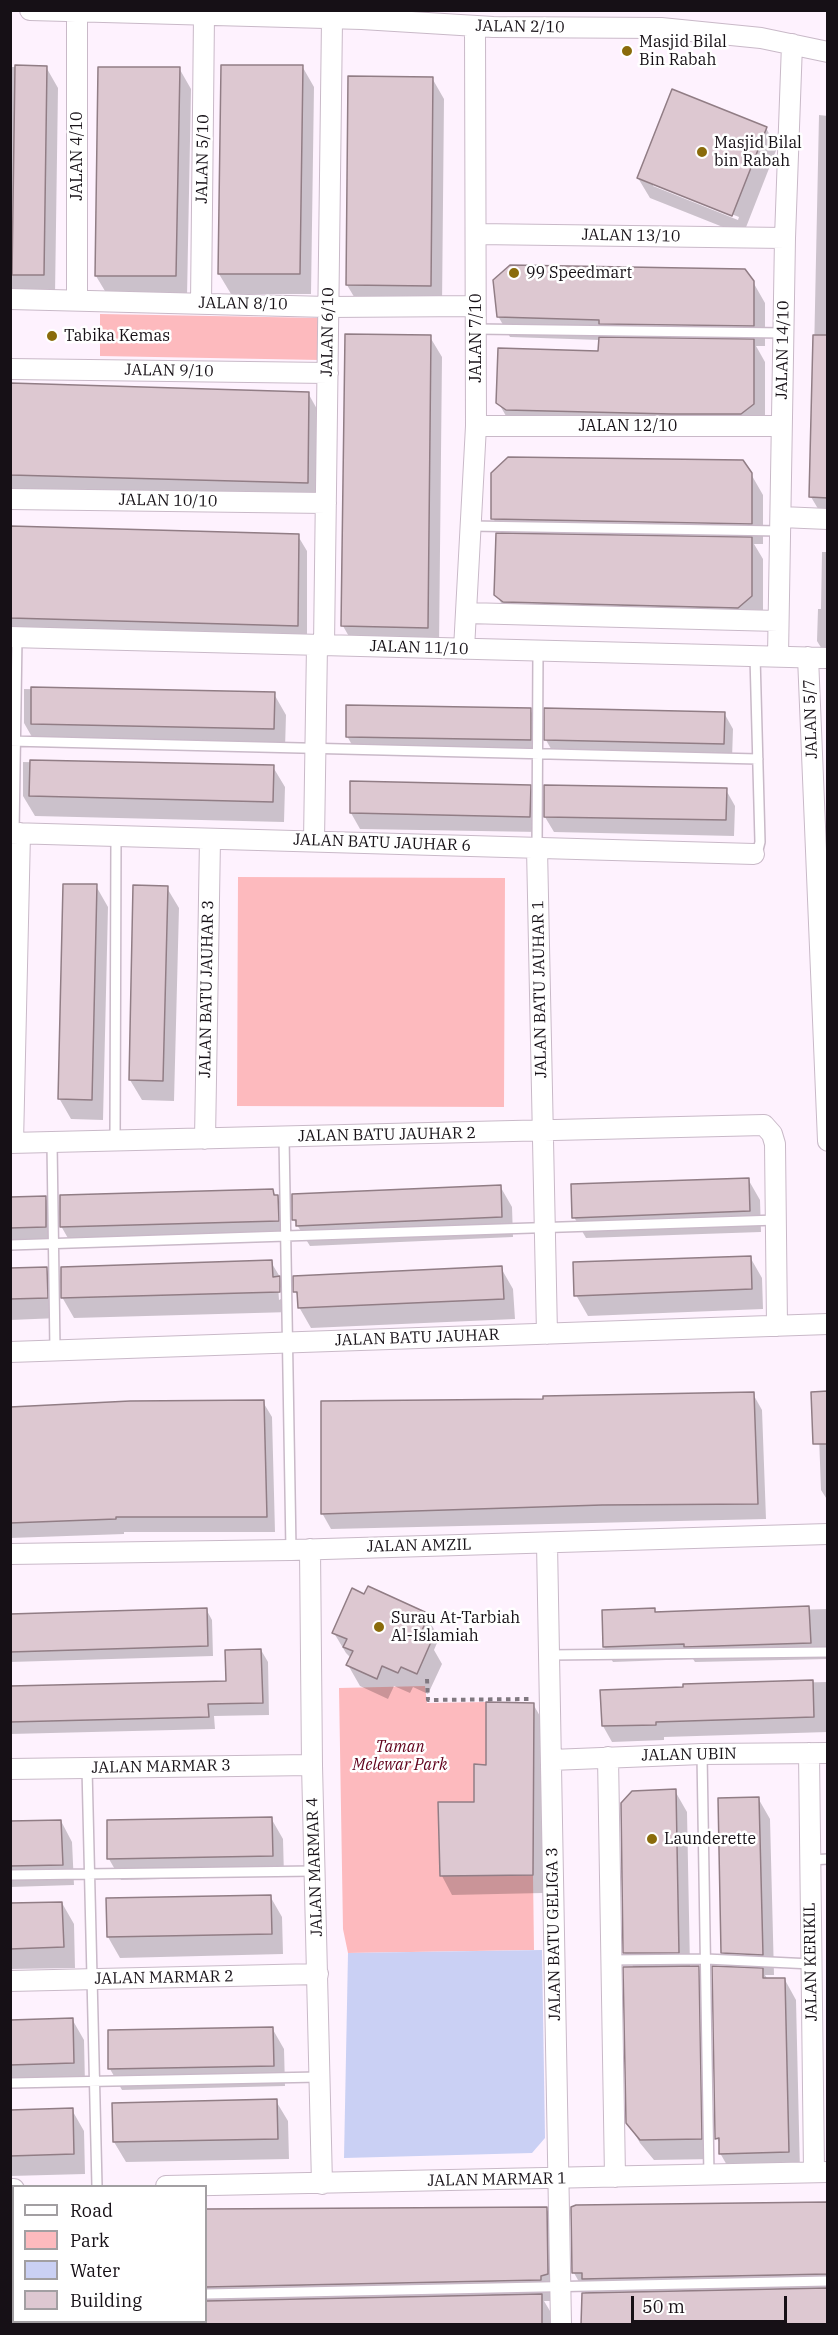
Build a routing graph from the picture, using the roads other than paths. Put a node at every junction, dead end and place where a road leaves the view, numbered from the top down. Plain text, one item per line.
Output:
1 (30, 10) edge
2 (77, 12) junction
3 (102, 12) edge
4 (233, 13) edge
5 (204, 15) junction
6 (362, 15) edge
7 (332, 20) junction
8 (487, 21) edge
9 (792, 44) junction
10 (828, 52) edge
11 (477, 234) junction
12 (785, 238) junction
13 (10, 299) edge
14 (77, 300) junction
15 (201, 303) junction
16 (475, 306) junction
17 (328, 307) junction
18 (476, 329) junction
19 (784, 333) junction
20 (10, 369) edge
21 (328, 373) junction
22 (476, 426) junction
23 (782, 426) junction
24 (10, 499) edge
25 (326, 503) junction
26 (828, 519) edge
27 (780, 524) junction
28 (471, 526) junction
29 (466, 613) junction
30 (778, 621) junction
31 (14, 637) edge
32 (321, 645) junction
33 (464, 649) junction
34 (538, 650) junction
35 (755, 656) junction
36 (778, 656) junction
37 (808, 657) junction
38 (828, 658) edge
39 (13, 741) edge
40 (315, 748) junction
41 (537, 753) junction
42 (758, 759) junction
43 (15, 833) edge
44 (116, 836) junction
45 (210, 839) junction
46 (314, 841) junction
47 (537, 848) junction
48 (754, 854) joint
49 (543, 1131) junction
50 (284, 1137) junction
51 (205, 1139) junction
52 (115, 1141) junction
53 (828, 1141) edge
54 (12, 1143) edge
55 (52, 1143) junction
56 (777, 1220) junction
57 (545, 1228) junction
58 (286, 1236) junction
59 (55, 1244) junction
60 (10, 1245) edge
61 (826, 1324) edge
62 (777, 1326) junction
63 (547, 1334) junction
64 (288, 1342) junction
65 (55, 1350) junction
66 (10, 1352) edge
67 (828, 1534) edge
68 (547, 1543) junction
69 (301, 1549) junction
70 (10, 1554) edge
71 (828, 1652) edge
72 (549, 1655) junction
73 (818, 1753) edge
74 (702, 1754) junction
75 (608, 1757) junction
76 (551, 1760) junction
77 (312, 1765) junction
78 (87, 1768) junction
79 (10, 1769) edge
80 (819, 1859) edge
81 (314, 1871) junction
82 (89, 1873) junction
83 (10, 1875) edge
84 (706, 1959) junction
85 (610, 1960) junction
86 (820, 1964) edge
87 (318, 1974) junction
88 (92, 1979) junction
89 (10, 1981) edge
90 (319, 2077) junction
91 (95, 2081) junction
92 (10, 2083) edge
93 (821, 2172) edge
94 (710, 2176) junction
95 (615, 2177) junction
96 (558, 2178) junction
97 (322, 2184) junction
98 (98, 2185) edge
99 (207, 2186) edge
100 (828, 2281) edge
101 (560, 2287) junction
102 (207, 2294) edge
103 (561, 2325) edge

1 - 2 street, JALAN 2/10
2 - 3 street, JALAN 2/10
2 - 14 street, JALAN 4/10
3 - 5 street, JALAN 2/10
4 - 5 street, JALAN 2/10
4 - 7 street, JALAN 2/10
5 - 15 street, JALAN 5/10
6 - 7 street, JALAN 2/10
6 - 8 street, JALAN 2/10
7 - 17 street, JALAN 6/10
8 - 9 street, JALAN 2/10
8 - 11 street, JALAN 7/10
9 - 10 street, JALAN 2/10
9 - 12 street, JALAN 14/10
11 - 12 street, JALAN 13/10
11 - 16 street, JALAN 7/10
12 - 19 street, JALAN 14/10
13 - 14 street, JALAN 8/10
14 - 15 street, JALAN 8/10
15 - 17 street, JALAN 8/10
16 - 17 street, JALAN 8/10
16 - 18 street, JALAN 7/10
17 - 21 street, JALAN 6/10
18 - 19 lane
18 - 22 street, JALAN 7/10
19 - 23 street, JALAN 14/10
20 - 21 street, JALAN 9/10
21 - 25 street, JALAN 6/10
22 - 23 street, JALAN 12/10
22 - 28 street, JALAN 7/10
23 - 27 street, JALAN 14/10
24 - 25 street, JALAN 10/10
25 - 32 street, JALAN 6/10
26 - 27 street
27 - 28 lane
27 - 30 street, JALAN 14/10
28 - 29 street, JALAN 7/10
29 - 30 street
29 - 33 street, JALAN 7/10
30 - 36 street, JALAN 14/10
31 - 32 street, JALAN 11/10
31 - 39 lane
32 - 33 street, JALAN 11/10
32 - 40 street, JALAN 6/10
33 - 34 street, JALAN 11/10
34 - 35 street, JALAN 11/10
34 - 41 lane
35 - 36 street, JALAN 11/10
35 - 42 lane
36 - 37 street, JALAN 11/10
37 - 38 street, JALAN 11/10
37 - 53 street, JALAN 5/7
39 - 40 lane
39 - 43 lane
40 - 41 lane
40 - 46 street, JALAN 6/10
41 - 42 lane
41 - 47 lane
42 - 48 lane
43 - 44 street, JALAN BATU JAUHAR 6
43 - 54 street
44 - 45 street, JALAN BATU JAUHAR 6
44 - 52 lane
45 - 46 street, JALAN BATU JAUHAR 6
45 - 51 street, JALAN BATU JAUHAR 3
46 - 47 street, JALAN BATU JAUHAR 6
47 - 48 street, JALAN BATU JAUHAR 6
47 - 49 street, JALAN BATU JAUHAR 1
49 - 50 street, JALAN BATU JAUHAR 2
49 - 56 street, JALAN BATU JAUHAR 2
49 - 57 street, JALAN BATU JAUHAR 1
50 - 51 street, JALAN BATU JAUHAR 2
50 - 58 lane
51 - 52 street, JALAN BATU JAUHAR 2
52 - 55 street, JALAN BATU JAUHAR 2
54 - 55 street, JALAN BATU JAUHAR 2
55 - 59 lane
56 - 57 lane
56 - 62 street
57 - 58 lane
57 - 63 street, JALAN BATU JAUHAR 1
58 - 59 lane
58 - 64 lane
59 - 60 lane
59 - 65 lane
61 - 62 street, JALAN BATU JAUHAR
62 - 63 street, JALAN BATU JAUHAR
63 - 64 street, JALAN BATU JAUHAR
64 - 65 street, JALAN BATU JAUHAR
64 - 69 lane
65 - 66 street, JALAN BATU JAUHAR
67 - 68 street, JALAN AMZIL
68 - 69 street, JALAN AMZIL
68 - 72 street, JALAN BATU GELIGA 3
69 - 70 street, JALAN AMZIL
69 - 77 street, JALAN MARMAR 4
71 - 72 lane
72 - 76 street, JALAN BATU GELIGA 3
73 - 74 street, JALAN UBIN
73 - 80 street, JALAN KERIKIL
74 - 75 street, JALAN UBIN
74 - 84 lane
75 - 76 street, JALAN UBIN
75 - 85 street
76 - 96 street, JALAN BATU GELIGA 3
77 - 78 street, JALAN MARMAR 3
77 - 81 street, JALAN MARMAR 4
78 - 79 street, JALAN MARMAR 3
78 - 82 lane
80 - 86 street, JALAN KERIKIL
81 - 82 lane
81 - 87 street, JALAN MARMAR 4
82 - 83 lane
82 - 88 lane
84 - 85 lane
84 - 86 lane
84 - 94 lane
85 - 95 street
86 - 93 street, JALAN KERIKIL
87 - 88 street, JALAN MARMAR 2
87 - 90 street, JALAN MARMAR 4
88 - 89 street, JALAN MARMAR 2
88 - 91 lane
90 - 91 lane
90 - 97 street, JALAN MARMAR 4
91 - 92 lane
91 - 98 lane
93 - 94 street, JALAN MARMAR 1
94 - 95 street, JALAN MARMAR 1
95 - 96 street, JALAN MARMAR 1
96 - 97 street, JALAN MARMAR 1
96 - 101 street, JALAN BATU GELIGA 3
97 - 99 street, JALAN MARMAR 1
100 - 101 lane
101 - 102 lane
101 - 103 street, JALAN BATU GELIGA 3

